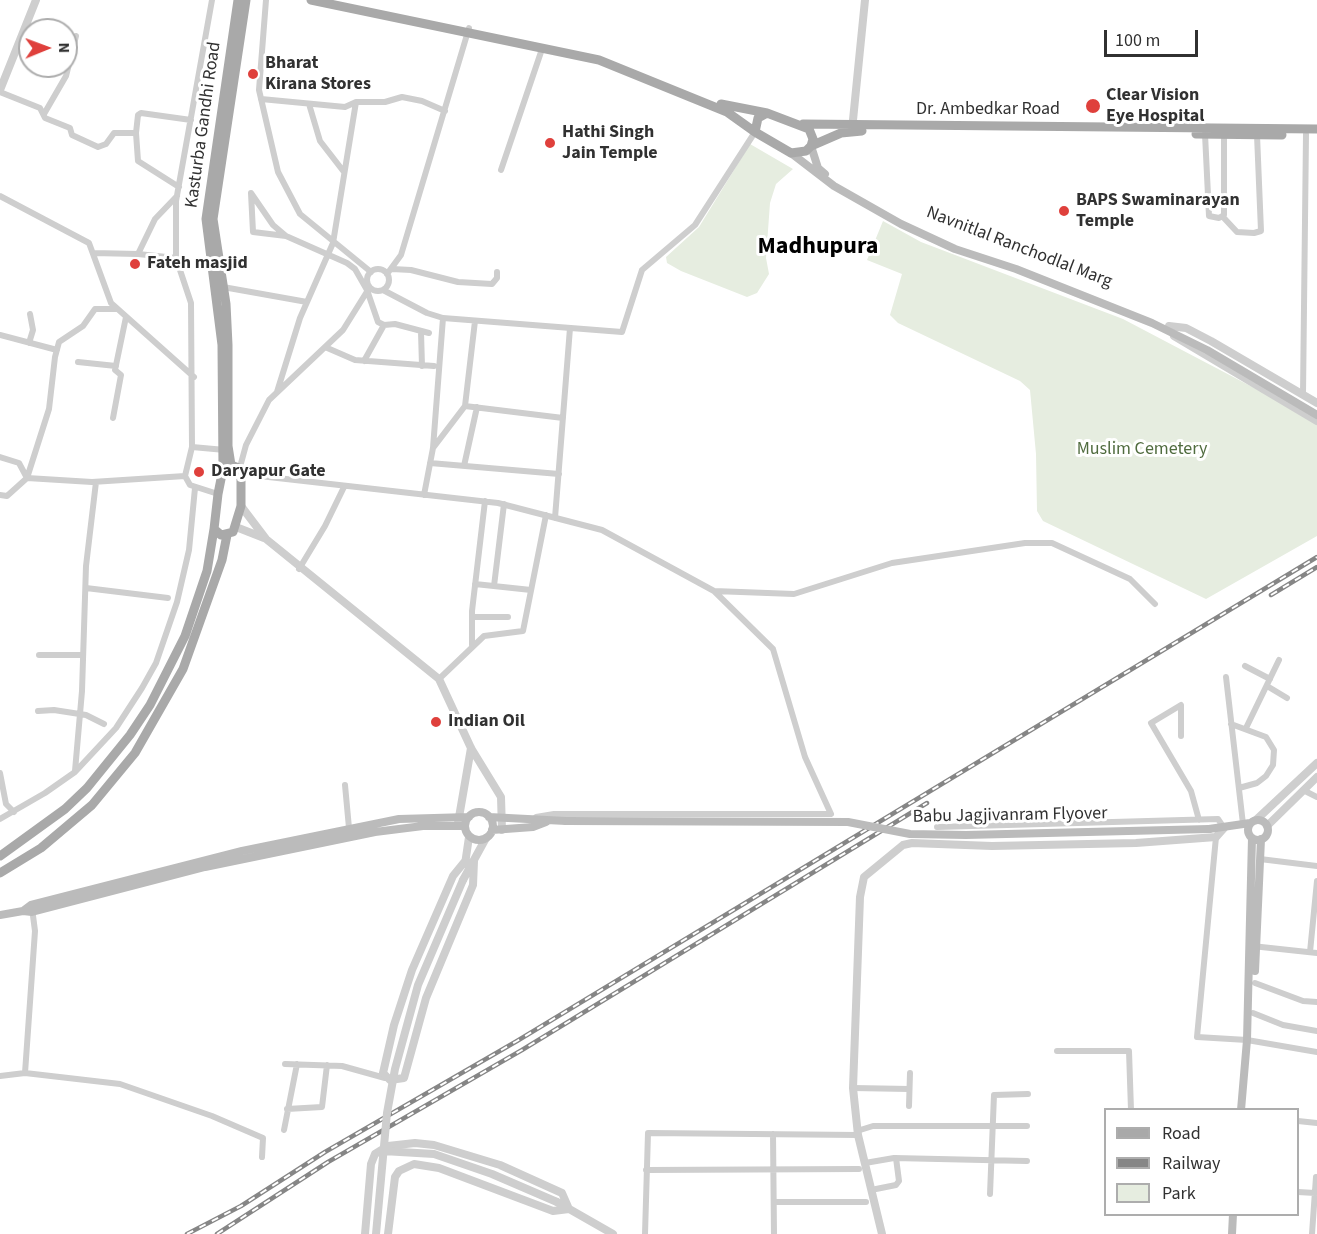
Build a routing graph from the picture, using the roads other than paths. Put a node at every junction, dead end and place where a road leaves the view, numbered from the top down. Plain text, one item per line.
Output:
1 (36, 0) edge
2 (212, 0) edge
3 (238, 0) edge
4 (246, 0) edge
5 (266, 0) edge
6 (311, 0) edge
7 (347, 0) edge
8 (865, 0) edge
9 (469, 31) junction
10 (542, 49) junction
11 (65, 78) edge
12 (1, 88) edge
13 (261, 99) junction
14 (356, 102) junction
15 (309, 104) junction
16 (445, 111) junction
17 (767, 113) junction
18 (44, 114) junction
19 (191, 120) junction
20 (803, 124) junction
21 (852, 128) junction
22 (1317, 129) edge
23 (755, 132) junction
24 (136, 133) junction
25 (1205, 134) junction
26 (1224, 134) junction
27 (1257, 135) junction
28 (1306, 135) junction
29 (1317, 135) edge
30 (811, 146) junction
31 (791, 153) junction
32 (501, 170) dead end
33 (344, 172) junction
34 (179, 187) junction
35 (0, 195) edge
36 (177, 195) junction
37 (1223, 218) junction
38 (286, 236) junction
39 (333, 243) junction
40 (93, 253) junction
41 (138, 254) junction
42 (327, 256) junction
43 (176, 258) junction
44 (371, 272) junction
45 (389, 272) junction
46 (497, 272) dead end
47 (223, 287) junction
48 (368, 289) junction
49 (383, 290) junction
50 (307, 302) junction
51 (117, 309) junction
52 (30, 314) dead end
53 (126, 317) junction
54 (443, 318) junction
55 (475, 321) junction
56 (384, 325) junction
57 (570, 328) junction
58 (1169, 329) junction
59 (421, 332) junction
60 (429, 333) dead end
61 (0, 335) edge
62 (1190, 339) junction
63 (29, 343) junction
64 (325, 347) junction
65 (57, 351) junction
66 (364, 361) junction
67 (78, 362) dead end
68 (116, 366) junction
69 (422, 366) junction
70 (434, 366) dead end
71 (194, 377) junction
72 (277, 392) junction
73 (1303, 395) junction
74 (1317, 403) edge
75 (465, 406) junction
76 (477, 407) junction
77 (1317, 410) edge
78 (1317, 415) edge
79 (113, 418) dead end
80 (563, 418) junction
81 (1317, 421) edge
82 (192, 447) junction
83 (433, 448) junction
84 (225, 450) junction
85 (0, 457) edge
86 (430, 463) junction
87 (464, 466) junction
88 (234, 469) junction
89 (559, 474) junction
90 (185, 476) junction
91 (27, 478) junction
92 (96, 482) junction
93 (344, 487) junction
94 (195, 488) junction
95 (218, 494) junction
96 (0, 495) edge
97 (424, 495) junction
98 (485, 501) junction
99 (504, 504) junction
100 (241, 506) junction
101 (546, 515) junction
102 (555, 518) junction
103 (236, 527) junction
104 (214, 529) junction
105 (227, 535) junction
106 (266, 539) junction
107 (300, 568) junction
108 (475, 585) junction
109 (494, 586) junction
110 (86, 588) junction
111 (531, 590) junction
112 (714, 591) junction
113 (168, 598) dead end
114 (1155, 604) dead end
115 (472, 617) junction
116 (508, 617) dead end
117 (472, 645) junction
118 (39, 655) dead end
119 (83, 655) junction
120 (1280, 660) dead end
121 (1245, 666) dead end
122 (1226, 677) dead end
123 (440, 679) junction
124 (1268, 682) junction
125 (1287, 698) dead end
126 (38, 711) dead end
127 (80, 714) junction
128 (104, 724) dead end
129 (1231, 724) junction
130 (1246, 728) junction
131 (1181, 736) dead end
132 (471, 748) junction
133 (1317, 763) edge
134 (75, 772) junction
135 (0, 773) edge
136 (1317, 777) edge
137 (345, 785) dead end
138 (1239, 788) junction
139 (1303, 790) junction
140 (1317, 796) edge
141 (14, 812) junction
142 (489, 817) junction
143 (502, 818) junction
144 (534, 818) junction
145 (0, 819) edge
146 (1199, 820) junction
147 (546, 822) junction
148 (1250, 822) junction
149 (460, 823) junction
150 (1267, 826) junction
151 (937, 827) dead end
152 (349, 828) junction
153 (1226, 828) junction
154 (502, 830) junction
155 (489, 834) junction
156 (469, 837) junction
157 (1216, 837) junction
158 (1254, 837) junction
159 (0, 856) edge
160 (1260, 859) junction
161 (470, 861) junction
162 (1317, 866) edge
163 (0, 873) edge
164 (1317, 881) edge
165 (32, 909) junction
166 (0, 915) edge
167 (1253, 946) junction
168 (1313, 952) edge
169 (1254, 983) junction
170 (1317, 1002) edge
171 (1253, 1013) junction
172 (1317, 1031) edge
173 (1249, 1040) junction
174 (1056, 1051) dead end
175 (1317, 1052) edge
176 (285, 1064) dead end
177 (297, 1064) junction
178 (327, 1065) junction
179 (25, 1073) junction
180 (910, 1073) dead end
181 (0, 1076) edge
182 (385, 1078) junction
183 (853, 1088) junction
184 (909, 1089) junction
185 (1028, 1094) dead end
186 (909, 1106) dead end
187 (1131, 1108) edge
188 (1240, 1108) edge
189 (1245, 1108) edge
190 (287, 1109) junction
191 (1299, 1121) edge
192 (1317, 1124) edge
193 (991, 1126) junction
194 (1027, 1126) dead end
195 (284, 1130) dead end
196 (857, 1133) junction
197 (774, 1134) junction
198 (415, 1143) junction
199 (383, 1150) junction
200 (262, 1157) dead end
201 (896, 1158) junction
202 (991, 1160) junction
203 (1027, 1161) dead end
204 (414, 1164) junction
205 (862, 1166) junction
206 (774, 1169) junction
207 (646, 1170) junction
208 (1316, 1177) edge
209 (871, 1190) junction
210 (1299, 1192) edge
211 (1315, 1193) junction
212 (990, 1194) dead end
213 (774, 1202) junction
214 (866, 1203) dead end
215 (569, 1209) junction
216 (1233, 1216) edge
217 (1238, 1216) edge
218 (365, 1234) edge
219 (376, 1234) edge
220 (388, 1234) edge
221 (613, 1234) edge
222 (645, 1234) edge
223 (774, 1234) edge
224 (882, 1234) edge
225 (1232, 1234) edge
226 (1238, 1234) edge
227 (1312, 1234) edge

1 - 12 street
2 - 19 street
3 - 84 main road, Kasturba Gandhi Road
4 - 47 main road, Kasturba Gandhi Road
5 - 13 street
6 - 9 main road
7 - 9 main road
8 - 21 street
9 - 10 main road
9 - 16 street
9 - 17 main road, Dr. Ambedkar Road
10 - 23 main road
10 - 32 street
11 - 18 street
12 - 18 street
13 - 15 street
13 - 39 street
14 - 15 street
14 - 16 street
14 - 33 street
15 - 33 street
16 - 45 street
17 - 20 main road, Dr. Ambedkar Road
17 - 23 main road
18 - 24 street
19 - 24 street
19 - 34 street
20 - 21 main road, Dr. Ambedkar Road
20 - 30 main road
21 - 22 main road, Dr. Ambedkar Road
21 - 25 main road, Dr. Ambedkar Road
21 - 30 main road, Dr. Ambedkar Road
23 - 31 main road
23 - 57 street
24 - 34 street
25 - 26 main road, Dr. Ambedkar Road
25 - 37 street
26 - 27 main road, Dr. Ambedkar Road
26 - 37 street
27 - 28 main road, Dr. Ambedkar Road
27 - 37 street
28 - 29 main road, Dr. Ambedkar Road
28 - 73 street
30 - 31 main road, Dr. Ambedkar Road
30 - 58 main road, Navnitlal Ranchodlal Marg
31 - 58 main road
33 - 39 street
34 - 36 street
35 - 40 street
36 - 41 street
36 - 43 street
38 - 38 street
38 - 42 street
39 - 42 street
39 - 44 street
40 - 41 street
40 - 51 street
41 - 43 street
42 - 48 street
42 - 50 street
43 - 71 street
44 - 45 street
44 - 48 street
45 - 46 street
45 - 49 street
47 - 50 street
47 - 84 main road, Kasturba Gandhi Road
48 - 49 street
48 - 56 street
48 - 64 street
49 - 54 street
50 - 72 street
51 - 53 street
51 - 65 street
52 - 63 street
53 - 68 street
53 - 71 street
54 - 55 street
54 - 83 street
55 - 57 street
55 - 75 street
56 - 59 street
56 - 66 street
57 - 80 street
58 - 62 main road
58 - 73 street
58 - 81 street
59 - 60 street
59 - 69 street
61 - 63 street
62 - 77 main road
62 - 78 main road
63 - 65 street
64 - 66 street
64 - 72 street
65 - 91 street
66 - 69 street
67 - 68 street
68 - 79 street
69 - 70 street
71 - 82 street
72 - 88 street
73 - 74 street
75 - 76 street
75 - 83 street
76 - 80 street
76 - 87 street
80 - 89 street
82 - 84 street
82 - 90 street
83 - 86 street
84 - 88 main road, Kasturba Gandhi Road
85 - 91 street
86 - 87 street
86 - 97 street
87 - 89 street
88 - 93 street
88 - 95 main road
88 - 100 main road
89 - 102 street
90 - 92 street
90 - 94 street
91 - 92 street
91 - 96 street
92 - 110 street
93 - 97 street
93 - 107 street
94 - 95 street
94 - 134 street
95 - 104 main road
97 - 98 street
98 - 99 street
98 - 108 street
99 - 101 street
99 - 109 street
100 - 103 main road
100 - 106 street
101 - 102 street
101 - 111 street
102 - 112 street
103 - 105 main road
103 - 106 street
104 - 105 main road
104 - 159 main road
105 - 163 main road
106 - 107 street
107 - 123 street
108 - 109 street
108 - 115 street
109 - 111 street
110 - 113 street
110 - 119 street
111 - 117 street
112 - 114 street
112 - 144 street
115 - 116 street
115 - 117 street
117 - 123 street
118 - 119 street
119 - 127 street
120 - 124 street
121 - 124 street
122 - 129 street
123 - 132 street
124 - 125 street
124 - 130 street
126 - 127 street
127 - 128 street
127 - 134 street
129 - 130 street
129 - 138 street
130 - 138 street
131 - 146 street
132 - 143 street
132 - 149 street
133 - 148 street
134 - 141 street
135 - 141 street
136 - 139 street
137 - 152 street
138 - 148 street
139 - 140 street
139 - 150 street
141 - 145 street
142 - 143 main road
142 - 149 main road
142 - 155 main road
143 - 144 main road
143 - 154 street
144 - 147 main road
146 - 151 street
146 - 153 street
147 - 153 main road, Babu Jagjivanram Flyover, bridge
147 - 154 main road
148 - 150 main road
148 - 153 main road
148 - 158 main road
149 - 152 main road
149 - 156 main road
149 - 165 main road
150 - 158 main road
152 - 165 main road
153 - 157 street
153 - 158 main road
154 - 155 main road
155 - 156 main road
155 - 161 street
156 - 161 street
157 - 173 street
157 - 183 street
158 - 160 main road
158 - 167 main road
160 - 162 street
160 - 167 main road
161 - 182 street
161 - 182 street
161 - 199 street, bridge
164 - 168 street
165 - 166 main road
165 - 179 street
167 - 168 street
167 - 169 main road
167 - 173 main road
169 - 170 street
169 - 171 main road
171 - 172 street
171 - 173 main road
173 - 175 street
173 - 188 main road
173 - 189 main road
174 - 187 street
176 - 177 street
177 - 178 street
177 - 190 street
178 - 182 street
178 - 190 street
179 - 181 street
179 - 200 street
180 - 184 street
183 - 184 street
183 - 196 street
184 - 186 street
185 - 193 street
190 - 195 street
191 - 192 street
193 - 194 street
193 - 196 street
193 - 202 street
196 - 197 street
196 - 205 street
197 - 206 street
197 - 207 street
198 - 204 street
198 - 215 street
198 - 218 street
199 - 215 street, bridge
199 - 219 street, bridge
201 - 202 street
201 - 205 street
201 - 209 street
202 - 203 street
202 - 212 street
204 - 215 street
204 - 220 street
205 - 206 street
205 - 209 street
206 - 207 street
206 - 213 street
207 - 222 street
208 - 211 street
209 - 224 street
210 - 211 street
211 - 227 street
213 - 214 street
213 - 223 street
215 - 221 street
216 - 225 main road
217 - 226 main road

